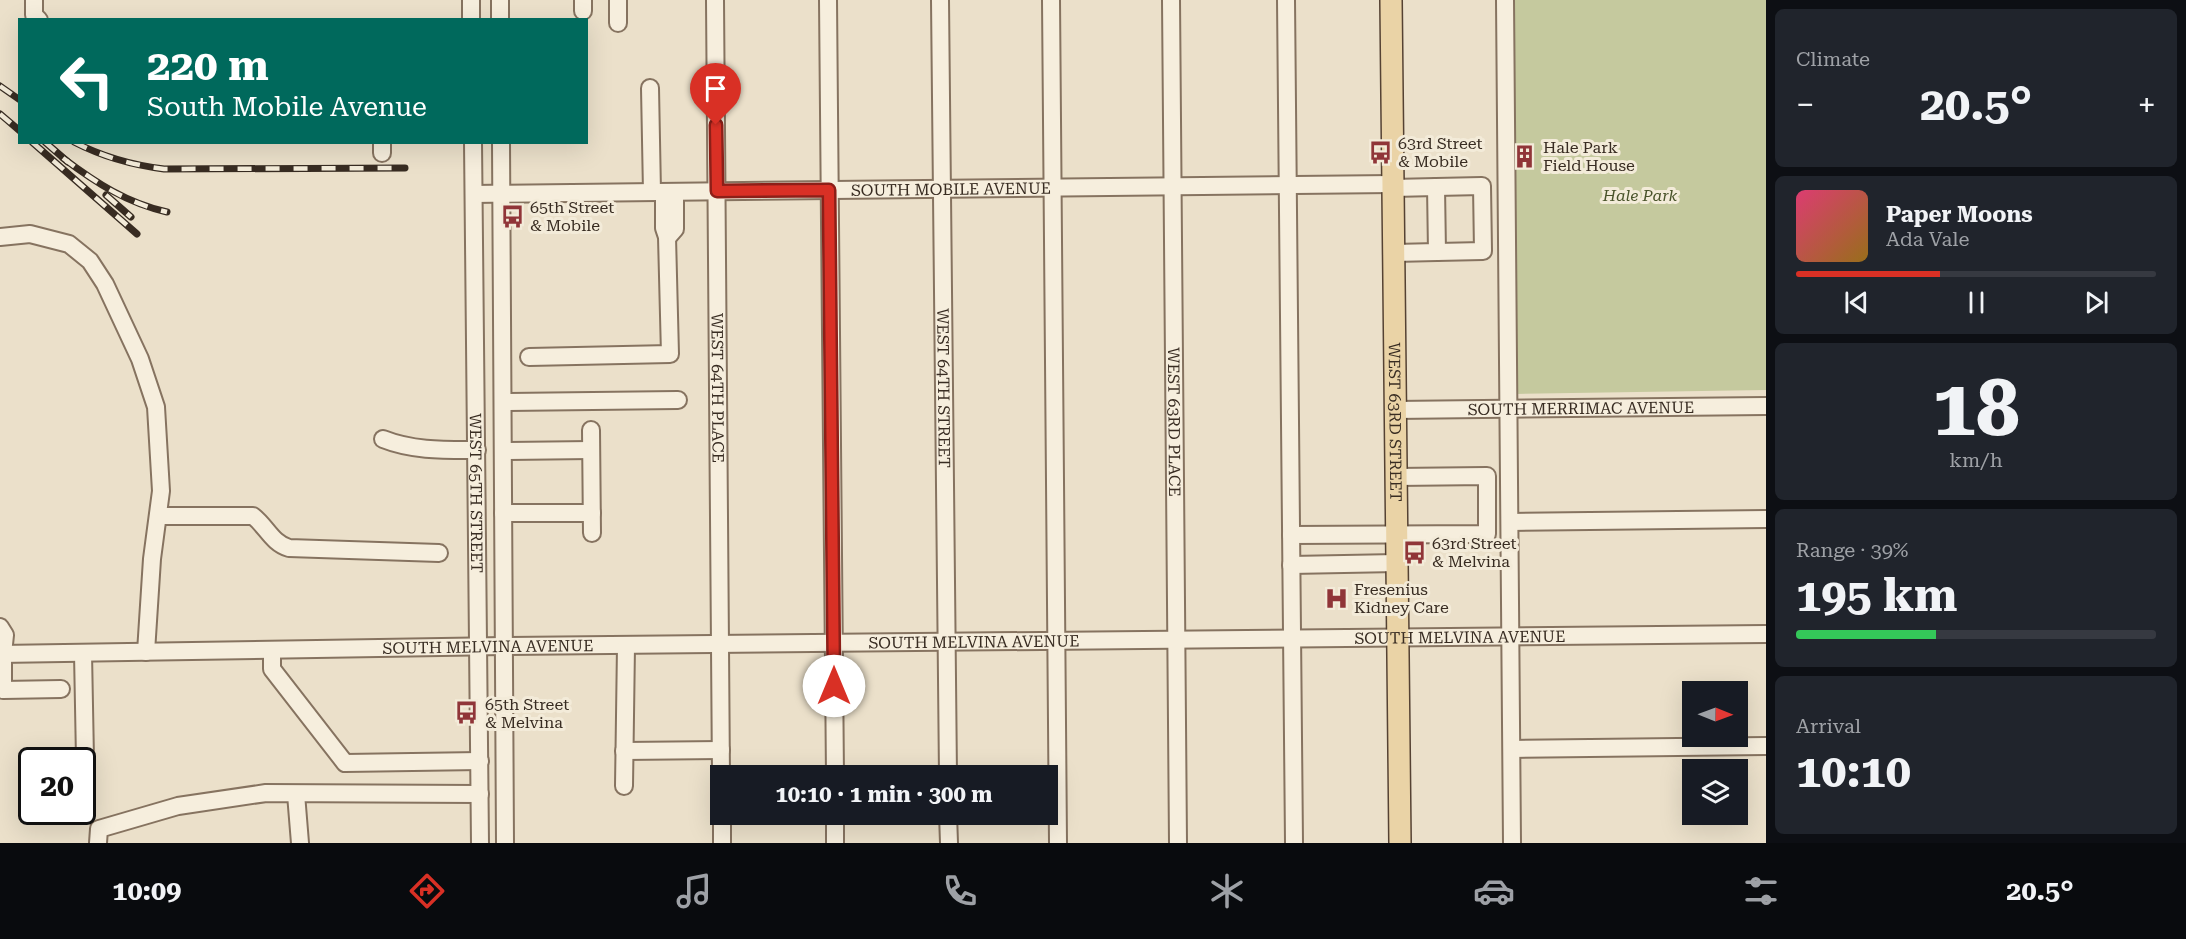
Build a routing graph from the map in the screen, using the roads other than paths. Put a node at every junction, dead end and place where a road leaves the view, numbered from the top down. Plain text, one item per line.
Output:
1 (34, 0) edge
2 (471, 0) edge
3 (500, 0) edge
4 (618, 0) edge
5 (715, 0) edge
6 (828, 0) edge
7 (940, 0) edge
8 (1050, 0) edge
9 (1171, 0) edge
10 (1286, 0) edge
11 (1391, 0) edge
12 (1505, 0) edge
13 (37, 18) edge
14 (471, 18) edge
15 (500, 18) edge
16 (618, 22) dead end
17 (650, 88) dead end
18 (473, 144) edge
19 (501, 144) edge
20 (1288, 185) junction
21 (1173, 186) junction
22 (1393, 186) junction
23 (1436, 187) junction
24 (1053, 188) junction
25 (942, 189) junction
26 (829, 190) junction
27 (717, 191) junction
28 (664, 192) junction
29 (474, 194) junction
30 (501, 194) junction
31 (0, 237) edge
32 (1437, 252) junction
33 (1394, 253) junction
34 (530, 357) dead end
35 (678, 400) dead end
36 (502, 402) junction
37 (1766, 406) edge
38 (1509, 409) junction
39 (1395, 410) junction
40 (591, 430) dead end
41 (383, 439) dead end
42 (477, 450) junction
43 (591, 450) junction
44 (503, 451) junction
45 (1396, 477) junction
46 (503, 513) junction
47 (592, 513) junction
48 (158, 516) junction
49 (1766, 519) edge
50 (1510, 522) junction
51 (592, 533) dead end
52 (1396, 534) junction
53 (1291, 535) junction
54 (439, 553) dead end
55 (1397, 563) junction
56 (1291, 565) junction
57 (0, 627) edge
58 (1766, 634) edge
59 (1512, 636) junction
60 (1397, 637) junction
61 (1292, 638) junction
62 (1176, 639) junction
63 (1056, 641) junction
64 (947, 642) junction
65 (834, 643) junction
66 (720, 645) junction
67 (479, 646) junction
68 (504, 646) junction
69 (626, 646) junction
70 (272, 650) junction
71 (146, 652) junction
72 (83, 653) junction
73 (1, 654) edge
74 (61, 689) dead end
75 (1766, 746) edge
76 (85, 747) edge
77 (1512, 749) junction
78 (721, 750) junction
79 (624, 751) junction
80 (480, 761) junction
81 (721, 765) edge
82 (835, 765) edge
83 (948, 765) edge
84 (624, 786) dead end
85 (296, 794) junction
86 (480, 794) junction
87 (722, 825) edge
88 (835, 825) edge
89 (948, 825) edge
90 (98, 843) edge
91 (300, 843) edge
92 (480, 843) edge
93 (505, 843) edge
94 (722, 843) edge
95 (836, 843) edge
96 (948, 843) edge
97 (1058, 843) edge
98 (1178, 843) edge
99 (1294, 843) edge
100 (1400, 843) edge
101 (1512, 843) edge

1 - 13 street
2 - 14 street
3 - 15 street
4 - 16 street
5 - 27 street, WEST 64TH PLACE
6 - 26 street
7 - 25 street, WEST 64TH STREET
8 - 24 street
9 - 21 street, WEST 63RD PLACE
10 - 20 street
11 - 22 main road, WEST 63RD STREET
12 - 38 street
17 - 28 street
18 - 29 street, WEST 65TH STREET
19 - 30 street, WEST 65TH STREET
20 - 21 street, SOUTH MOBILE AVENUE
20 - 22 street, SOUTH MOBILE AVENUE
20 - 53 street
21 - 24 street, SOUTH MOBILE AVENUE
21 - 62 street, WEST 63RD PLACE
22 - 23 street, SOUTH MOBILE AVENUE
22 - 33 main road, WEST 63RD STREET
23 - 32 street
23 - 32 street, SOUTH MOBILE AVENUE
24 - 25 street, SOUTH MOBILE AVENUE
24 - 63 street
25 - 26 street, SOUTH MOBILE AVENUE
25 - 64 street, WEST 64TH STREET
26 - 27 street, SOUTH MOBILE AVENUE
26 - 65 street
27 - 28 street, SOUTH MOBILE AVENUE
27 - 66 street, WEST 64TH PLACE
28 - 30 street, SOUTH MOBILE AVENUE
28 - 34 street
29 - 30 street, SOUTH MOBILE AVENUE
29 - 42 street, WEST 65TH STREET
30 - 36 street, WEST 65TH STREET
31 - 48 street
32 - 33 street
33 - 39 main road, WEST 63RD STREET
35 - 36 street
36 - 44 street, WEST 65TH STREET
37 - 38 street, SOUTH MERRIMAC AVENUE
38 - 39 street, SOUTH MERRIMAC AVENUE
38 - 50 street
39 - 45 main road, WEST 63RD STREET
40 - 43 street
41 - 42 street
42 - 67 street, WEST 65TH STREET
43 - 44 street
43 - 47 street
44 - 46 street, WEST 65TH STREET
45 - 52 main road, WEST 63RD STREET
45 - 52 street
46 - 47 street
46 - 68 street, WEST 65TH STREET
47 - 51 street
48 - 54 street
48 - 71 street
49 - 50 street
50 - 59 street
52 - 53 street
52 - 55 main road, WEST 63RD STREET
53 - 56 street
55 - 56 street
55 - 60 main road, WEST 63RD STREET
56 - 61 street
57 - 73 street
58 - 59 street, SOUTH MELVINA AVENUE
59 - 60 street, SOUTH MELVINA AVENUE
59 - 77 street
60 - 61 street, SOUTH MELVINA AVENUE
60 - 100 main road, WEST 63RD STREET
61 - 62 street, SOUTH MELVINA AVENUE
61 - 99 street
62 - 63 street, SOUTH MELVINA AVENUE
62 - 98 street, WEST 63RD PLACE
63 - 64 street, SOUTH MELVINA AVENUE
63 - 97 street
64 - 65 street, SOUTH MELVINA AVENUE
64 - 83 street, WEST 64TH STREET
65 - 66 street, SOUTH MELVINA AVENUE
65 - 82 street
66 - 69 street, SOUTH MELVINA AVENUE
66 - 78 street, WEST 64TH PLACE
67 - 68 street, SOUTH MELVINA AVENUE
67 - 70 street, SOUTH MELVINA AVENUE
67 - 80 street, WEST 65TH STREET
68 - 69 street, SOUTH MELVINA AVENUE
68 - 93 street, WEST 65TH STREET
69 - 79 street
70 - 71 street, SOUTH MELVINA AVENUE
70 - 80 street
71 - 72 street, SOUTH MELVINA AVENUE
72 - 73 street, SOUTH MELVINA AVENUE
72 - 76 street
73 - 74 street
75 - 77 street
77 - 101 street
78 - 79 street
78 - 81 street, WEST 64TH PLACE
79 - 84 street
80 - 86 street, WEST 65TH STREET
85 - 86 street
85 - 90 street
85 - 91 street
86 - 92 street, WEST 65TH STREET
87 - 94 street
88 - 95 street
89 - 96 street

